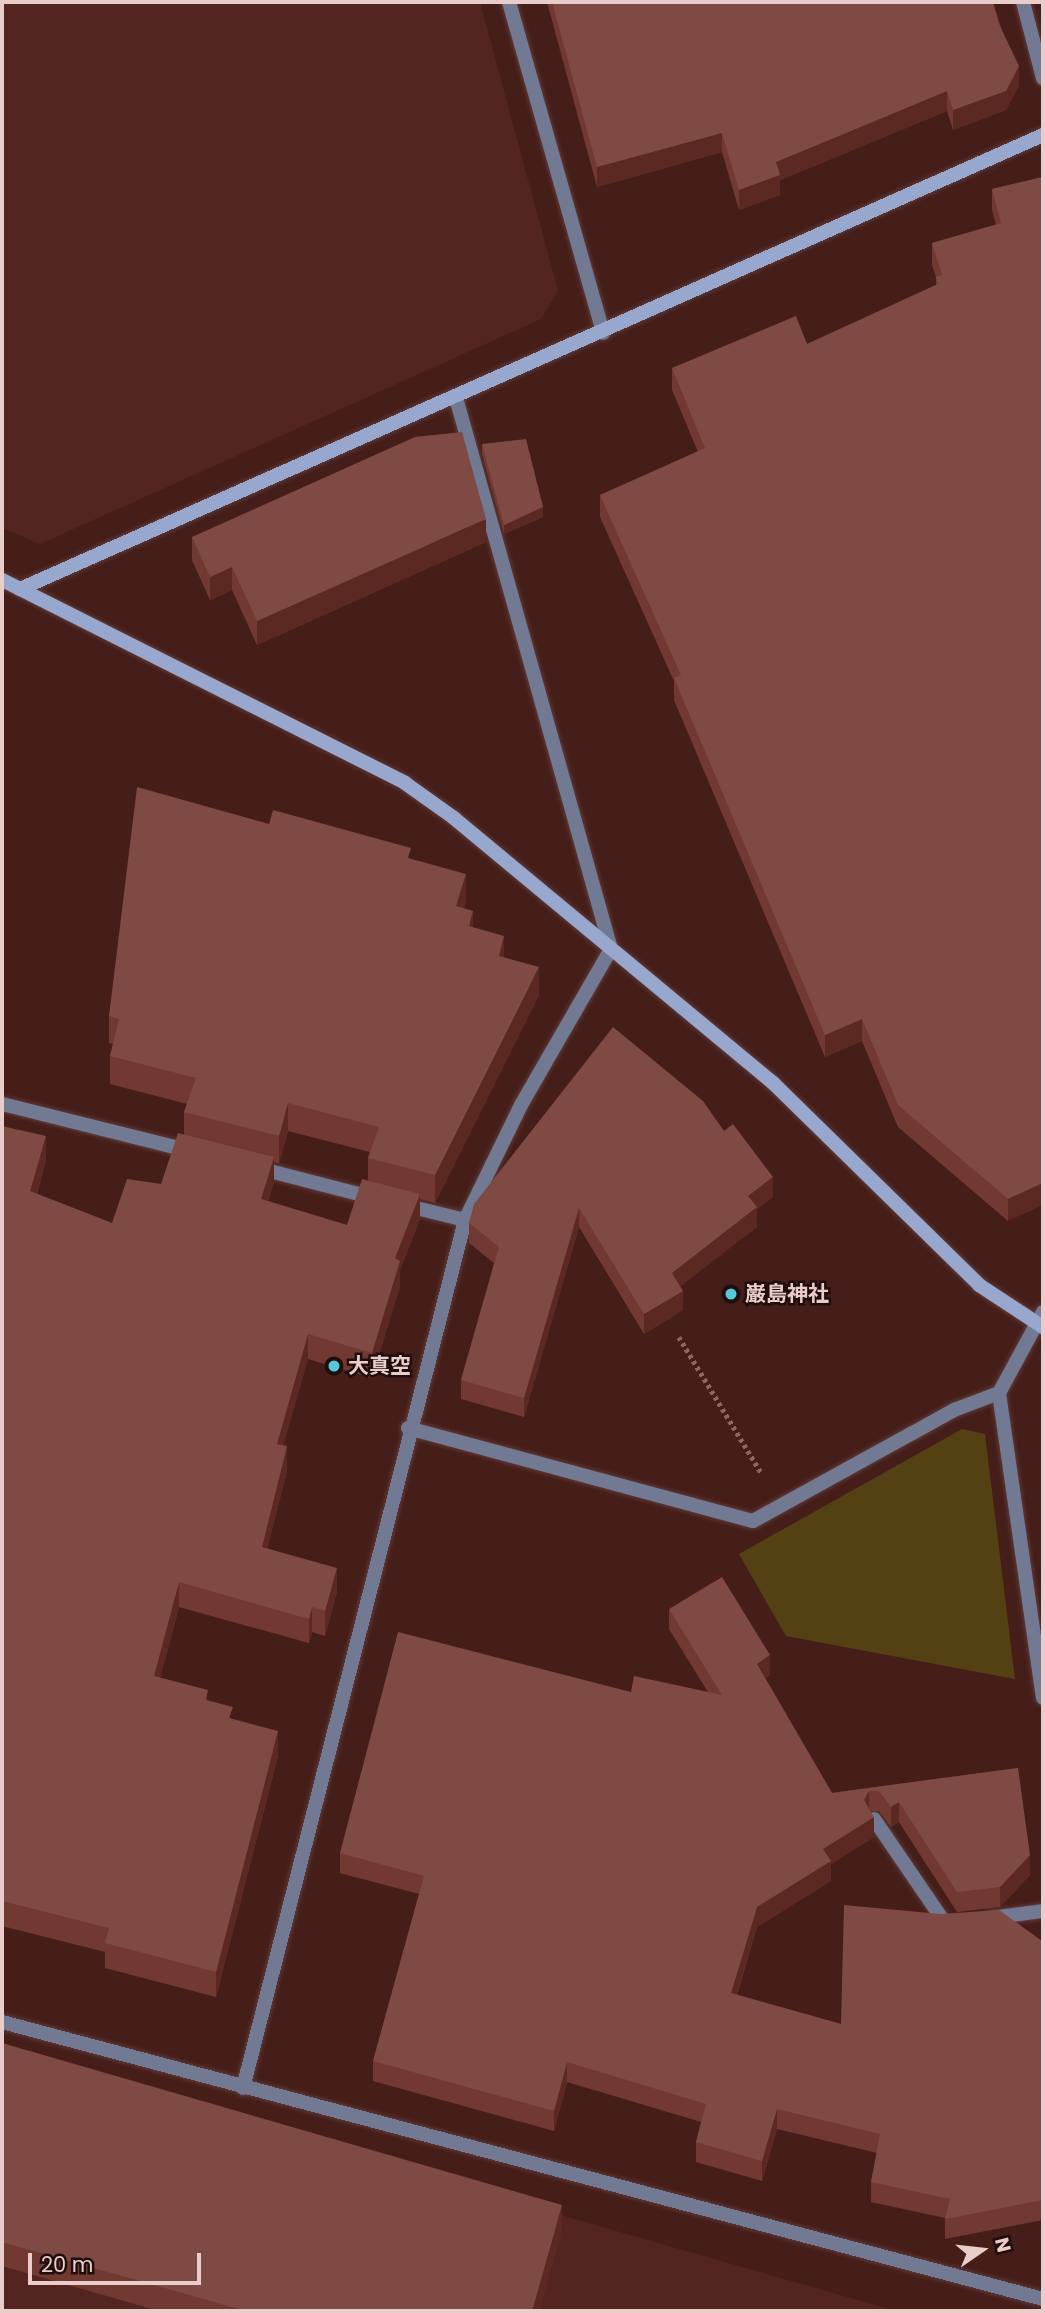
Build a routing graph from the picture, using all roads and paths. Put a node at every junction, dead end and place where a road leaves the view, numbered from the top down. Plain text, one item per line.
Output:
1 (509, 2) edge
2 (1023, 2) edge
3 (1043, 79) edge
4 (1043, 135) edge
5 (603, 332) junction
6 (456, 398) junction
7 (2, 580) edge
8 (20, 589) junction
9 (611, 949) junction
10 (2, 1104) edge
11 (204, 1155) edge
12 (244, 1165) edge
13 (465, 1220) junction
14 (1040, 1321) edge
15 (679, 1337) dead end
16 (999, 1393) junction
17 (408, 1428) junction
18 (780, 1505) junction
19 (1043, 1698) edge
20 (874, 1819) edge
21 (1043, 1911) edge
22 (2, 2022) edge
23 (243, 2088) junction
24 (1043, 2299) edge

1 - 5 street
2 - 3 street
4 - 5 street
5 - 6 street
6 - 8 street
6 - 9 street
7 - 8 street
8 - 9 street
9 - 13 street
9 - 14 street
10 - 11 street
12 - 13 street
13 - 17 street
14 - 16 street
15 - 18 path
16 - 18 street
16 - 19 street
17 - 18 street
17 - 23 street
20 - 21 street
22 - 23 street
23 - 24 street

